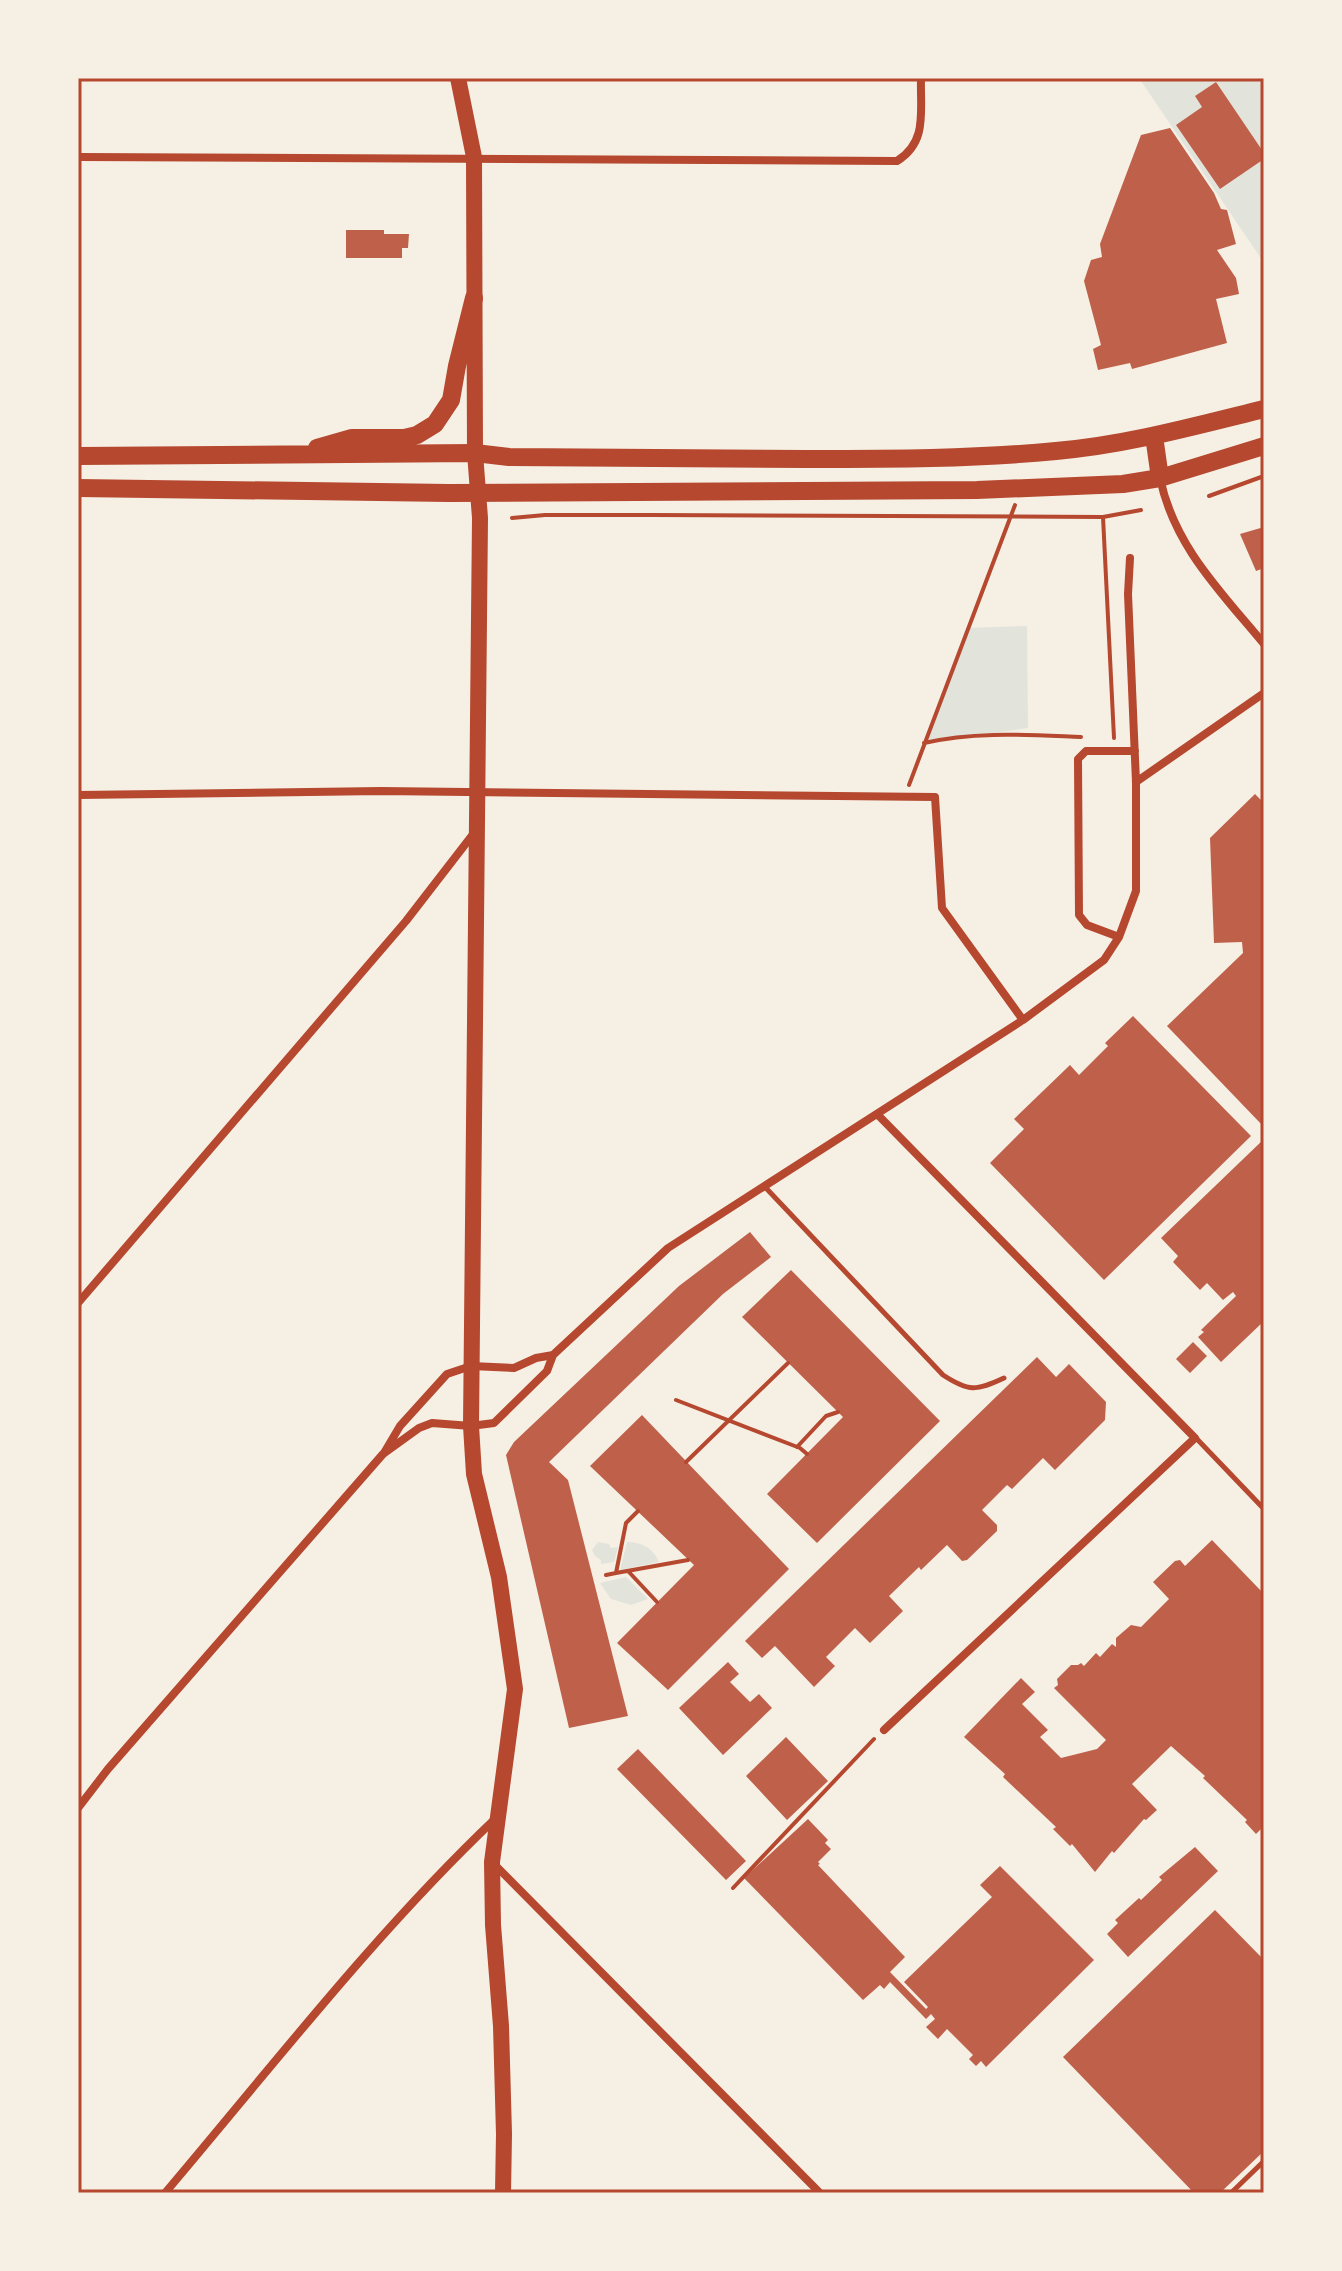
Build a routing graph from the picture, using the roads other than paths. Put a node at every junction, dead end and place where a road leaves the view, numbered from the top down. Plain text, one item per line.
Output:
1 (458, 78) edge
2 (921, 78) edge
3 (78, 157) edge
4 (474, 157) junction
5 (474, 298) junction
6 (1264, 409) edge
7 (1154, 436) junction
8 (1264, 446) edge
9 (475, 453) junction
10 (295, 454) junction
11 (78, 456) edge
12 (1160, 478) junction
13 (78, 488) edge
14 (479, 492) junction
15 (1130, 558) dead end
16 (1264, 644) edge
17 (1264, 693) edge
18 (1135, 751) junction
19 (1136, 782) junction
20 (477, 793) junction
21 (78, 795) edge
22 (475, 831) junction
23 (1119, 937) junction
24 (1023, 1020) junction
25 (878, 1115) junction
26 (764, 1186) junction
27 (78, 1303) edge
28 (553, 1355) junction
29 (471, 1366) junction
30 (1004, 1378) dead end
31 (471, 1426) junction
32 (1195, 1438) junction
33 (383, 1454) junction
34 (1264, 1509) edge
35 (884, 1730) road end
36 (78, 1808) edge
37 (496, 1819) junction
38 (492, 1862) junction
39 (1263, 2162) edge
40 (165, 2193) edge
41 (503, 2193) edge
42 (820, 2193) edge
43 (1231, 2193) edge

1 - 4 main road
2 - 4 street
3 - 4 street
4 - 5 main road
5 - 9 main road
5 - 10 main road
6 - 7 main road
7 - 9 main road
7 - 12 main road
8 - 12 main road
9 - 10 main road
9 - 14 main road
10 - 11 main road
12 - 14 main road
12 - 16 street
13 - 14 main road
14 - 20 main road
15 - 18 street
17 - 19 street
18 - 19 street
18 - 23 street
19 - 23 street
20 - 21 street
20 - 22 main road
20 - 24 street
22 - 27 street
22 - 29 main road
23 - 24 street
24 - 25 street
25 - 26 street
25 - 32 street
26 - 28 street
26 - 30 lane
28 - 29 street
28 - 31 street
29 - 31 main road
29 - 33 street
31 - 33 street
31 - 37 main road
32 - 34 lane
32 - 35 street
33 - 36 street
37 - 38 main road
37 - 40 street
38 - 41 main road
38 - 42 street
39 - 43 lane

